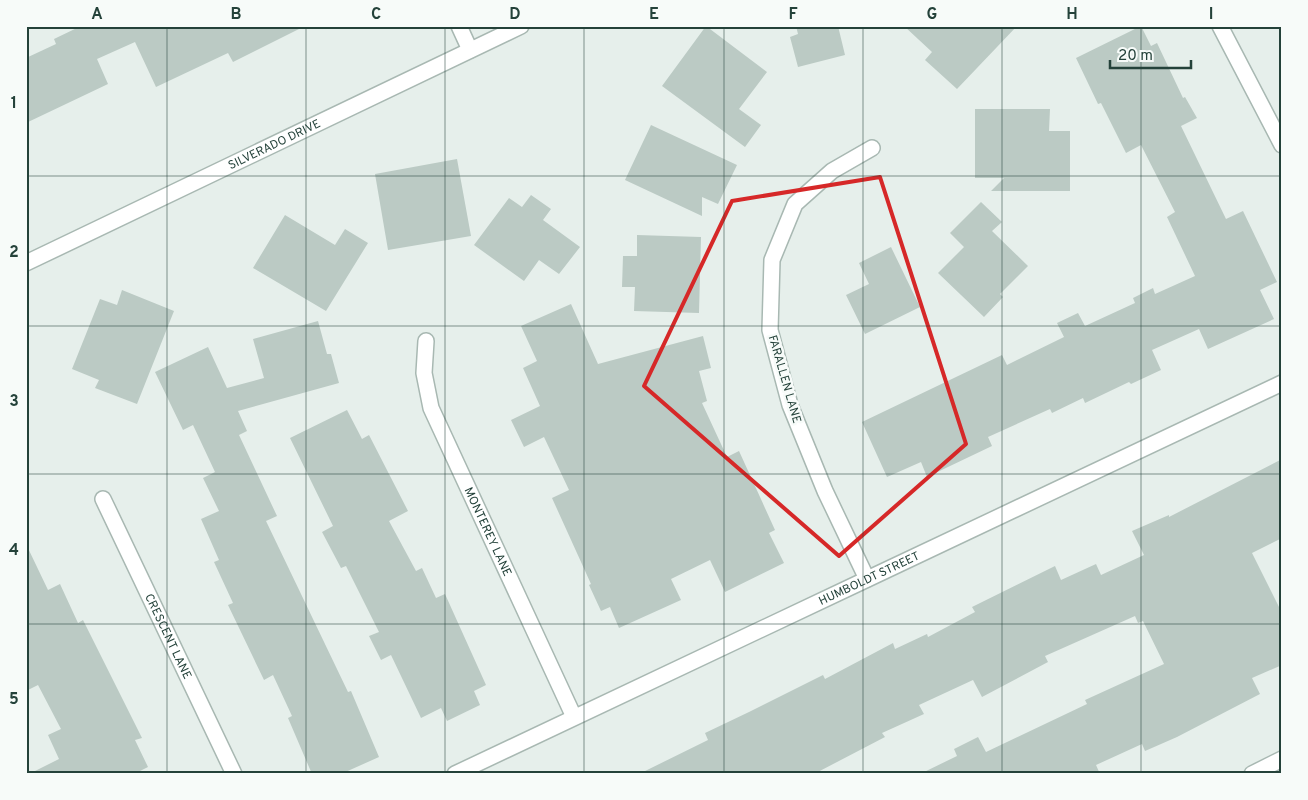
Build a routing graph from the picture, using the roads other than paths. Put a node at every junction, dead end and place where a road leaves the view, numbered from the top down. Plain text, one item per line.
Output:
1 (459, 26) edge
2 (521, 26) edge
3 (1220, 26) edge
4 (470, 50) junction
5 (1282, 145) edge
6 (872, 148) dead end
7 (26, 263) edge
8 (426, 341) dead end
9 (1282, 383) edge
10 (103, 499) dead end
11 (867, 579) junction
12 (574, 717) junction
13 (1282, 759) edge
14 (234, 774) edge
15 (455, 774) edge
16 (1252, 774) edge

1 - 4 street
2 - 4 street, SILVERADO DRIVE
3 - 5 street
4 - 7 street, SILVERADO DRIVE
6 - 11 street, FARALLEN LANE
8 - 12 street, MONTEREY LANE
9 - 11 street, HUMBOLDT STREET
10 - 14 street, CRESCENT LANE
11 - 12 street, HUMBOLDT STREET
12 - 15 street, HUMBOLDT STREET
13 - 16 street

